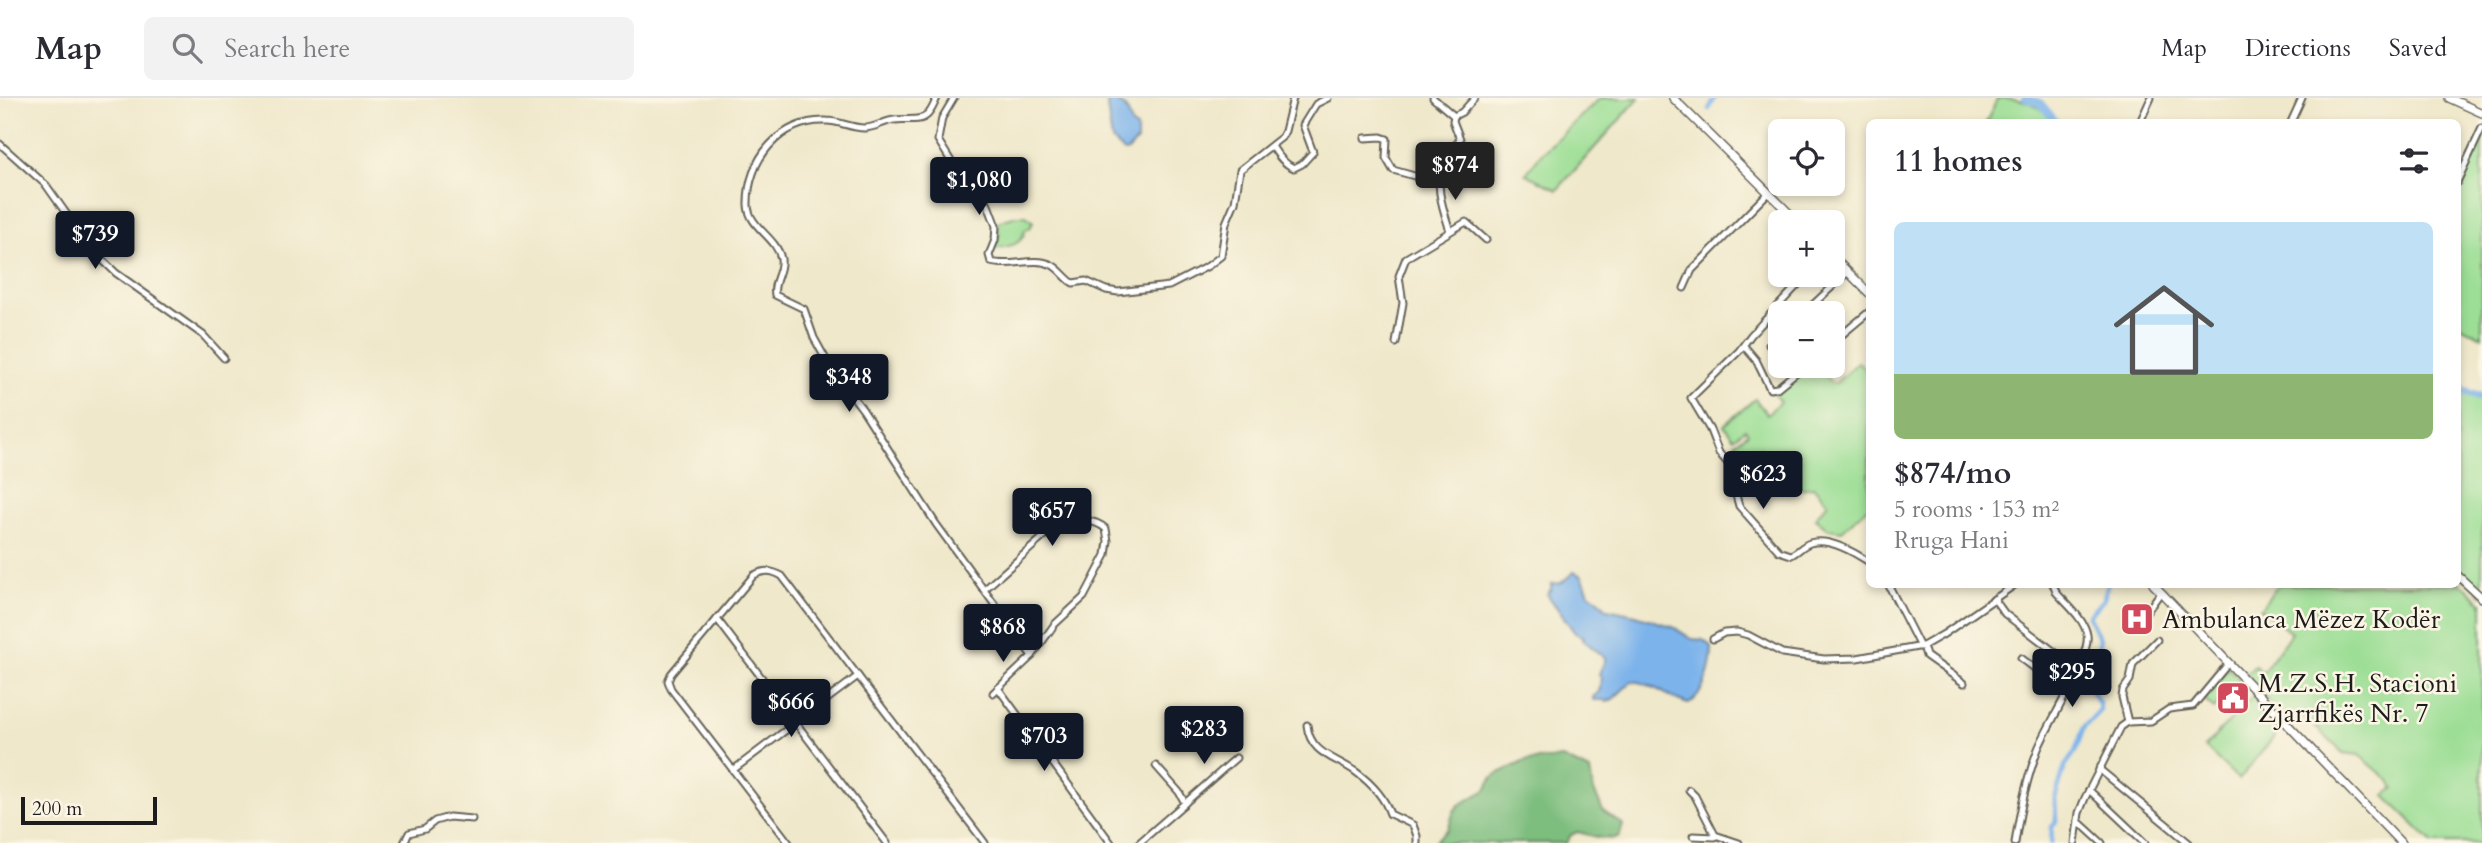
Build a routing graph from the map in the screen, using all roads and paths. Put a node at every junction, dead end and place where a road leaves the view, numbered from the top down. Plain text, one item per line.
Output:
1 (937, 98) edge
2 (954, 98) edge
3 (1293, 98) edge
4 (1328, 98) edge
5 (1433, 98) edge
6 (1475, 98) edge
7 (1673, 98) edge
8 (2151, 98) edge
9 (2302, 98) edge
10 (2449, 98) edge
11 (2482, 113) edge
12 (1454, 116) junction
13 (2141, 119) edge
14 (2292, 119) edge
15 (2482, 128) edge
16 (1365, 138) dead end
17 (0, 144) edge
18 (1272, 146) junction
19 (2461, 173) edge
20 (1438, 178) junction
21 (1768, 193) joint
22 (1771, 196) edge
23 (1786, 210) edge
24 (1450, 231) junction
25 (1486, 240) dead end
26 (1845, 269) edge
27 (1848, 272) junction
28 (1796, 287) edge
29 (1684, 288) dead end
30 (1866, 290) edge
31 (1817, 301) edge
32 (1866, 315) edge
33 (1845, 332) edge
34 (1396, 343) dead end
35 (1744, 346) junction
36 (223, 358) dead end
37 (1789, 378) edge
38 (1866, 560) edge
39 (2461, 579) edge
40 (1890, 588) edge
41 (2010, 588) edge
42 (2054, 588) edge
43 (2156, 588) edge
44 (2164, 588) edge
45 (984, 590) junction
46 (2161, 592) junction
47 (2482, 598) edge
48 (1994, 599) junction
49 (2143, 617) dead end
50 (717, 620) junction
51 (1713, 639) dead end
52 (2157, 640) dead end
53 (1921, 646) junction
54 (1032, 656) junction
55 (2021, 658) dead end
56 (2228, 664) junction
57 (2077, 669) junction
58 (858, 676) junction
59 (1964, 683) dead end
60 (998, 688) junction
61 (2066, 692) junction
62 (993, 693) dead end
63 (2128, 722) junction
64 (796, 723) junction
65 (1307, 725) dead end
66 (1236, 758) dead end
67 (1156, 766) dead end
68 (2099, 769) junction
69 (733, 770) junction
70 (1689, 790) dead end
71 (2089, 790) junction
72 (1185, 803) junction
73 (472, 819) dead end
74 (2078, 821) junction
75 (1693, 836) dead end
76 (1719, 838) junction
77 (404, 843) edge
78 (789, 843) edge
79 (887, 843) edge
80 (985, 843) edge
81 (1111, 843) edge
82 (1139, 843) edge
83 (1416, 843) edge
84 (1739, 843) edge
85 (2015, 843) edge
86 (2075, 843) edge
87 (2102, 843) edge
88 (2144, 843) edge
89 (2189, 843) edge
90 (2401, 843) edge

1 - 45 street
2 - 18 street
3 - 18 street
4 - 18 street
5 - 12 street
6 - 12 street
7 - 21 main road
8 - 13 street
9 - 14 street
10 - 11 main road
12 - 20 street
15 - 19 street
16 - 20 street
17 - 36 street
20 - 24 street
21 - 29 street
22 - 23 main road
24 - 25 street
24 - 34 street
26 - 27 main road
27 - 30 main road
27 - 31 street
28 - 35 street
32 - 33 street
35 - 37 street
35 - 38 street
39 - 47 main road
40 - 53 street
41 - 48 street
42 - 57 street
43 - 46 main road
44 - 46 main road
45 - 54 street
45 - 54 street
46 - 49 street
46 - 56 main road
48 - 53 street
48 - 57 street
50 - 58 street
50 - 64 street
50 - 69 street
51 - 53 street
52 - 63 street
53 - 59 street
54 - 60 street
55 - 61 street
56 - 63 street
56 - 90 main road
57 - 61 street
58 - 64 street
58 - 80 street
60 - 62 street
60 - 81 street
61 - 85 street
63 - 68 street
64 - 69 street
64 - 79 street
65 - 83 street
66 - 72 street
67 - 72 street
68 - 71 street
68 - 89 street
69 - 78 street
70 - 76 street
71 - 74 street
71 - 88 street
72 - 82 street
73 - 77 street
74 - 86 street
74 - 87 street
75 - 76 street
76 - 84 street

